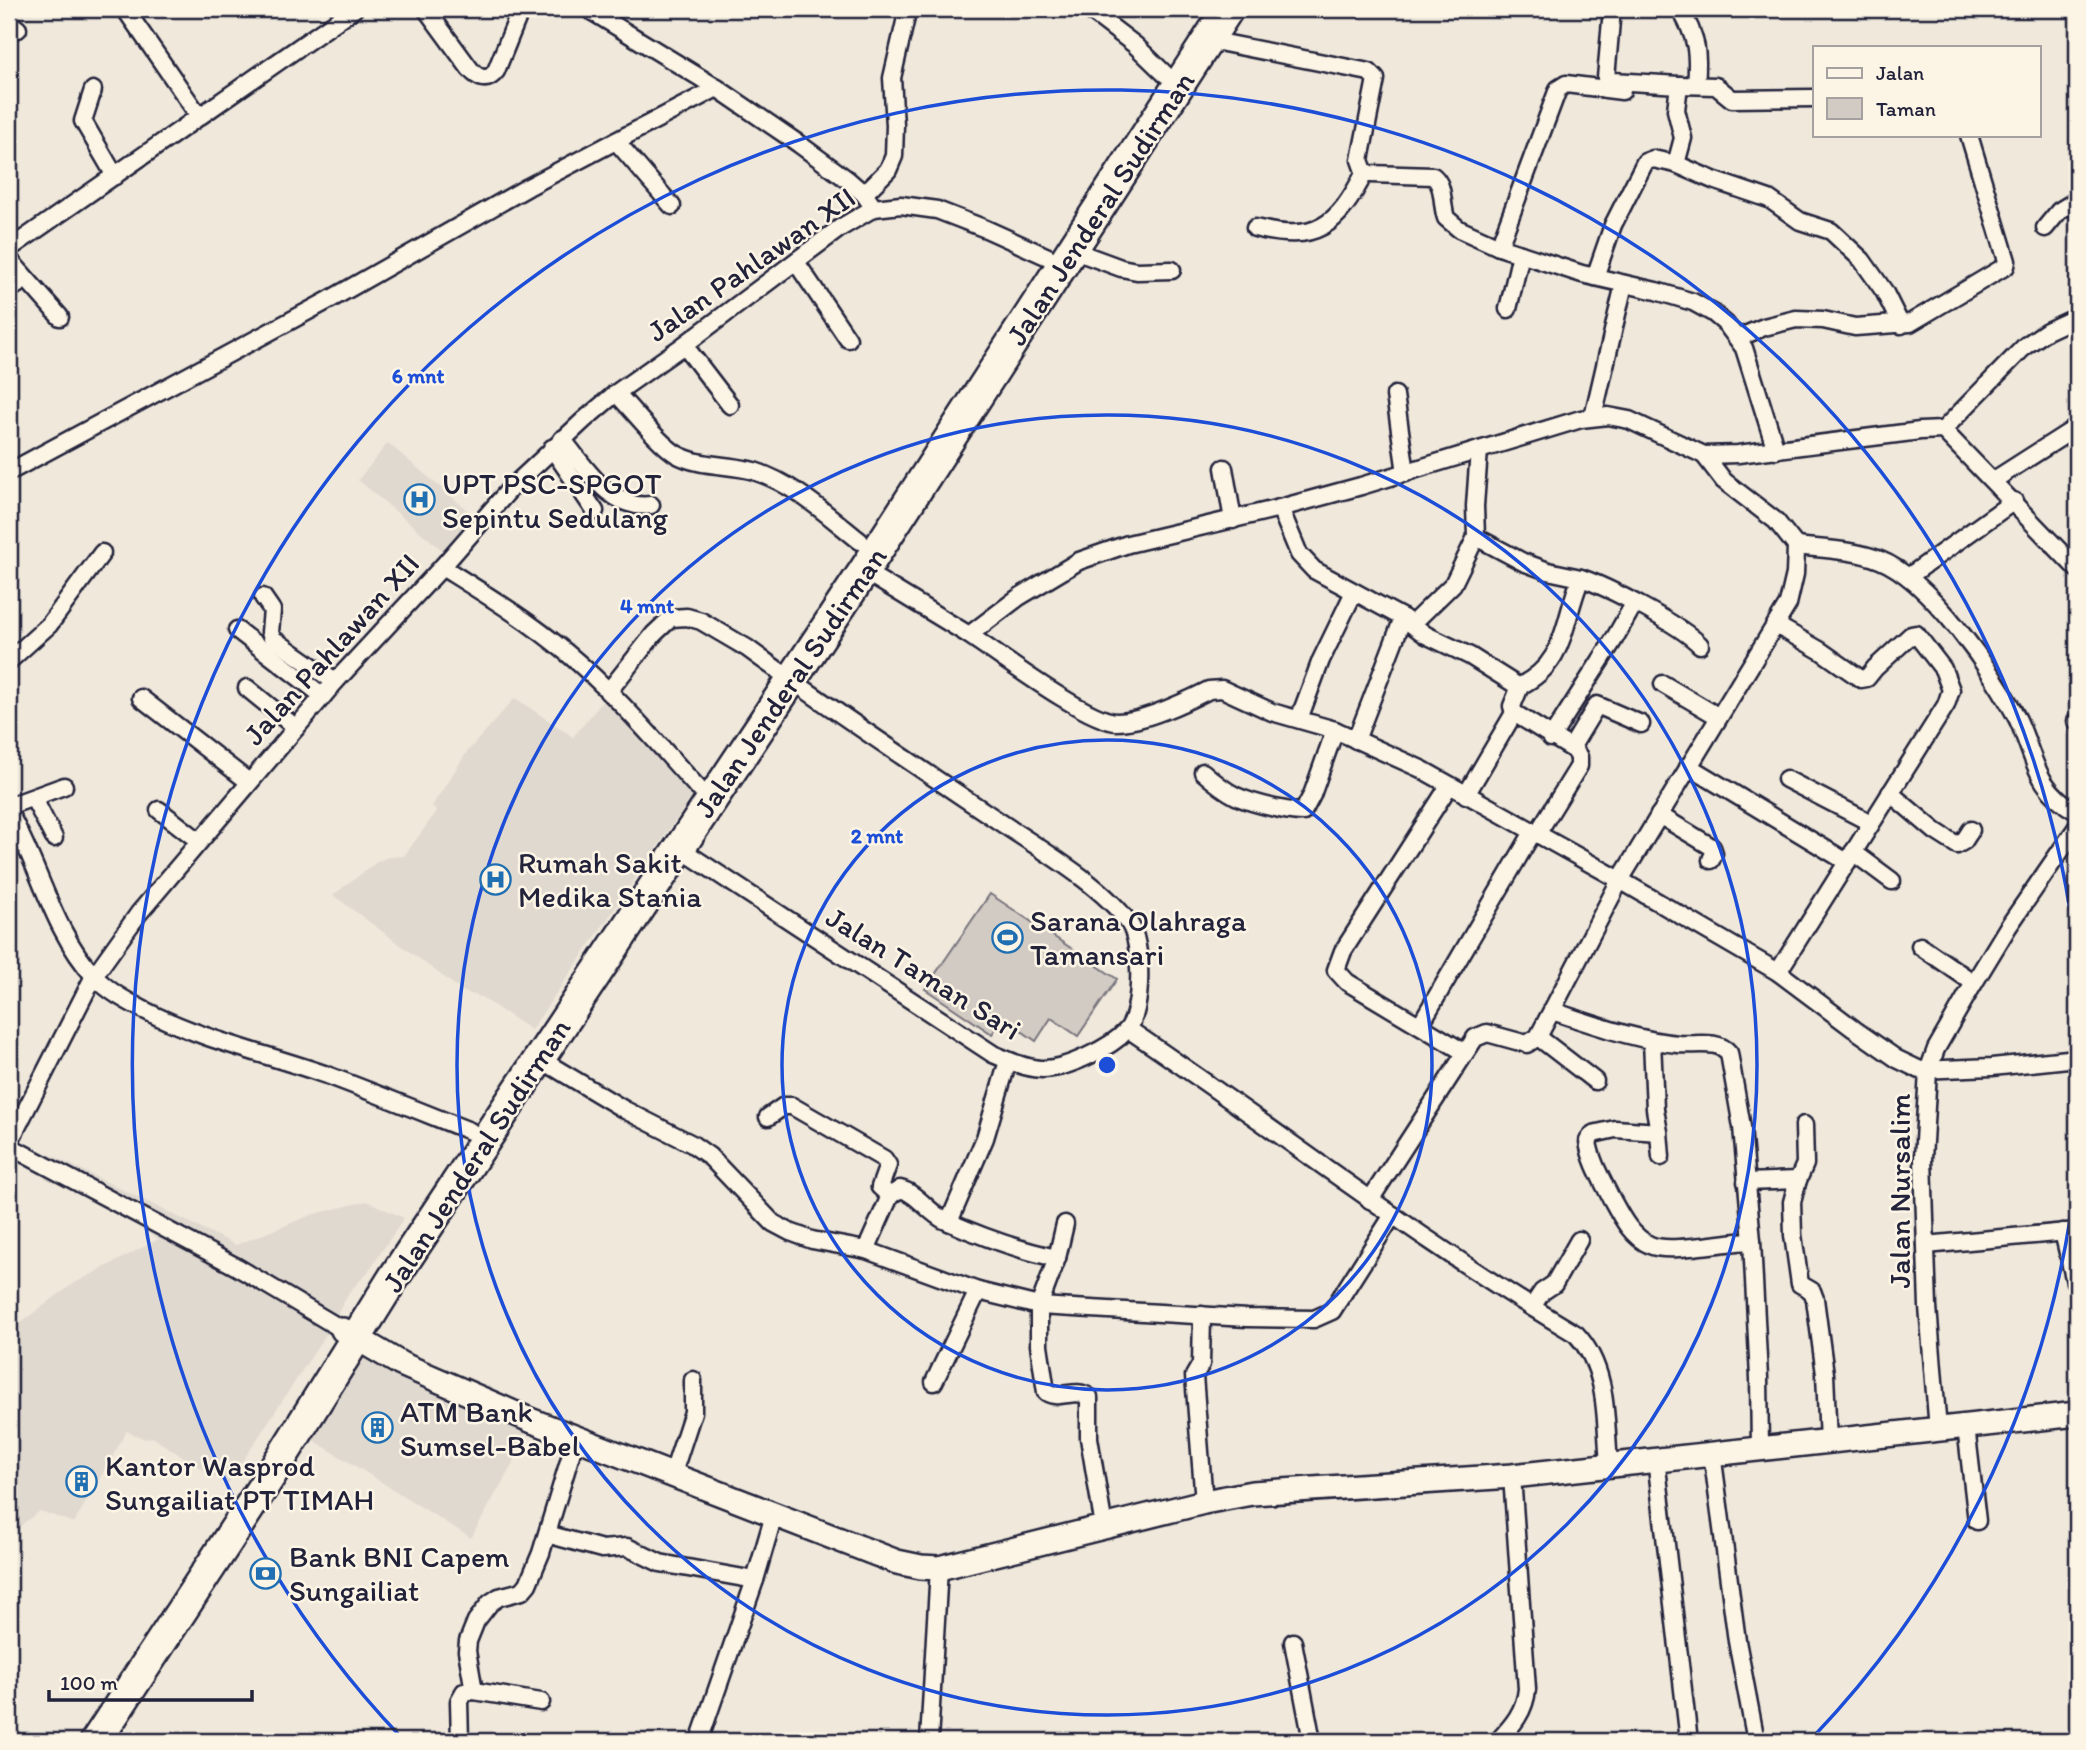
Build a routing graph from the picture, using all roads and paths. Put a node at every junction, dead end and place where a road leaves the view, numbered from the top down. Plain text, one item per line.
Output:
1 (125, 9) edge
2 (354, 9) edge
3 (426, 9) edge
4 (521, 9) edge
5 (588, 9) edge
6 (908, 9) edge
7 (1088, 9) edge
8 (1612, 9) edge
9 (1680, 9) edge
10 (1208, 21) edge
11 (1165, 74) junction
12 (1607, 84) junction
13 (1679, 85) junction
14 (1696, 85) junction
15 (716, 88) junction
16 (93, 90) dead end
17 (1640, 93) dead end
18 (1813, 98) edge
19 (199, 116) junction
20 (1969, 136) edge
21 (616, 141) junction
22 (1676, 164) junction
23 (1365, 172) junction
24 (115, 176) junction
25 (1109, 176) junction
26 (864, 194) junction
27 (2077, 200) edge
28 (671, 206) dead end
29 (874, 208) junction
30 (1255, 228) dead end
31 (2045, 228) dead end
32 (1499, 247) junction
33 (9, 249) edge
34 (1060, 254) junction
35 (1521, 254) junction
36 (9, 259) edge
37 (796, 262) junction
38 (1172, 270) dead end
39 (1595, 277) junction
40 (26, 279) junction
41 (1624, 284) junction
42 (9, 290) edge
43 (1508, 309) dead end
44 (60, 317) dead end
45 (2077, 317) edge
46 (1901, 325) junction
47 (1738, 338) junction
48 (848, 339) dead end
49 (684, 345) junction
50 (616, 393) junction
51 (1395, 396) dead end
52 (730, 405) dead end
53 (1593, 417) junction
54 (2077, 428) edge
55 (1943, 430) junction
56 (557, 444) junction
57 (1479, 450) junction
58 (1776, 450) junction
59 (1704, 455) junction
60 (1224, 468) dead end
61 (9, 472) edge
62 (1406, 473) junction
63 (1994, 480) junction
64 (2014, 501) junction
65 (650, 505) dead end
66 (1280, 508) junction
67 (596, 511) dead end
68 (1233, 520) junction
69 (1476, 537) junction
70 (860, 541) junction
71 (1796, 546) junction
72 (102, 553) dead end
73 (442, 567) junction
74 (2077, 569) edge
75 (864, 571) junction
76 (1908, 577) junction
77 (1581, 578) junction
78 (1354, 592) junction
79 (263, 597) dead end
80 (1634, 604) junction
81 (1407, 621) junction
82 (1776, 625) junction
83 (237, 630) dead end
84 (969, 635) junction
85 (1700, 645) dead end
86 (9, 661) edge
87 (782, 674) junction
88 (335, 682) junction
89 (1663, 684) dead end
90 (1518, 687) junction
91 (247, 688) dead end
92 (608, 692) junction
93 (323, 696) junction
94 (141, 698) dead end
95 (1514, 713) junction
96 (1718, 717) junction
97 (1299, 719) junction
98 (1641, 724) dead end
99 (296, 728) junction
100 (1335, 730) junction
101 (1551, 738) junction
102 (1356, 740) junction
103 (1572, 747) junction
104 (1688, 766) junction
105 (1203, 772) dead end
106 (1786, 779) dead end
107 (249, 782) junction
108 (64, 786) dead end
109 (1449, 786) junction
110 (698, 788) junction
111 (1891, 793) junction
112 (1466, 795) junction
113 (34, 799) junction
114 (9, 806) edge
115 (159, 810) dead end
116 (2077, 812) edge
117 (9, 813) edge
118 (1659, 815) junction
119 (1871, 823) junction
120 (1970, 830) dead end
121 (1535, 833) junction
122 (54, 838) dead end
123 (2074, 838) edge
124 (199, 841) junction
125 (679, 848) junction
126 (1850, 857) junction
127 (1711, 860) dead end
128 (1620, 880) junction
129 (1892, 881) dead end
130 (1920, 946) dead end
131 (1778, 972) junction
132 (94, 976) junction
133 (1973, 983) junction
134 (1552, 1011) junction
135 (1420, 1025) junction
136 (1128, 1029) junction
137 (1538, 1037) junction
138 (1652, 1041) junction
139 (1464, 1052) junction
140 (2077, 1058) edge
141 (540, 1059) junction
142 (1008, 1060) junction
143 (1928, 1071) junction
144 (1595, 1081) dead end
145 (768, 1117) dead end
146 (1804, 1125) dead end
147 (470, 1130) junction
148 (1659, 1132) junction
149 (9, 1145) edge
150 (1661, 1157) dead end
151 (1798, 1180) junction
152 (1746, 1182) junction
153 (890, 1196) junction
154 (1370, 1200) junction
155 (1393, 1215) junction
156 (949, 1222) junction
157 (1065, 1224) dead end
158 (2070, 1231) edge
159 (1579, 1240) dead end
160 (1752, 1241) junction
161 (1927, 1245) junction
162 (866, 1250) junction
163 (1057, 1258) junction
164 (2075, 1282) dead end
165 (978, 1291) junction
166 (1039, 1306) junction
167 (1532, 1307) junction
168 (1202, 1315) junction
169 (349, 1335) junction
170 (693, 1380) dead end
171 (933, 1382) dead end
172 (2077, 1414) edge
173 (1966, 1427) junction
174 (1938, 1430) junction
175 (576, 1438) junction
176 (1828, 1443) junction
177 (1760, 1448) junction
178 (1712, 1453) junction
179 (1656, 1459) junction
180 (1609, 1464) junction
181 (672, 1476) junction
182 (1512, 1476) junction
183 (1204, 1502) junction
184 (774, 1515) junction
185 (1976, 1521) dead end
186 (1104, 1527) junction
187 (547, 1534) junction
188 (939, 1568) junction
189 (755, 1580) junction
190 (1293, 1642) dead end
191 (474, 1691) junction
192 (541, 1702) dead end
193 (75, 1741) edge
194 (96, 1741) edge
195 (460, 1741) edge
196 (699, 1741) edge
197 (929, 1741) edge
198 (1312, 1741) edge
199 (1498, 1741) edge
200 (1689, 1741) edge
201 (1756, 1741) edge

1 - 19 street
2 - 19 street
3 - 4 street
5 - 15 street
6 - 26 street
7 - 11 street
8 - 12 street
9 - 14 street
10 - 11 highway, Jalan Jenderal Sudirman
10 - 23 street
10 - 25 highway, Jalan Jenderal Sudirman
11 - 25 highway, Jalan Jenderal Sudirman
12 - 13 street
12 - 17 street
12 - 32 street
13 - 14 street
13 - 22 street
14 - 18 street
15 - 21 street
15 - 26 street
16 - 24 street
19 - 24 street
20 - 46 street
21 - 28 street
21 - 61 street
22 - 39 street
22 - 46 street
23 - 30 street
23 - 32 street
24 - 33 street
25 - 34 highway, Jalan Jenderal Sudirman
26 - 29 street
27 - 31 street
29 - 34 street, Jalan Pahlawan XII
29 - 37 street, Jalan Pahlawan XII
32 - 35 street
34 - 38 street, Jalan Pahlawan XII
34 - 70 highway, Jalan Jenderal Sudirman
34 - 75 highway, Jalan Jenderal Sudirman
35 - 39 street
35 - 43 street
36 - 40 street
37 - 48 street
37 - 49 street, Jalan Pahlawan XII
39 - 41 street
40 - 42 street
40 - 44 street
41 - 47 street
41 - 53 street
45 - 55 street
46 - 47 street
47 - 58 street
49 - 50 street, Jalan Pahlawan XII
49 - 52 street
50 - 56 street, Jalan Pahlawan XII
50 - 70 street
51 - 62 street
53 - 57 street
53 - 59 street
54 - 63 street
55 - 58 street
55 - 63 street
56 - 65 street
56 - 67 street
56 - 73 street, Jalan Pahlawan XII
57 - 62 street
57 - 69 street
58 - 59 street
59 - 71 street
60 - 68 street
62 - 66 street
63 - 64 street
64 - 74 street
64 - 76 street
66 - 68 street
66 - 78 street
68 - 84 street
69 - 77 street
69 - 81 street
70 - 87 highway, Jalan Jenderal Sudirman
71 - 76 street
71 - 82 street
72 - 86 street
73 - 88 street, Jalan Pahlawan XII
73 - 92 street
75 - 84 street
75 - 87 highway, Jalan Jenderal Sudirman
76 - 116 street
77 - 80 street
77 - 90 street
78 - 81 street
78 - 97 street
79 - 88 street
80 - 85 street
80 - 101 street
81 - 90 street
81 - 102 street
82 - 96 street
82 - 111 street
83 - 93 street
84 - 97 street
87 - 92 street
87 - 110 highway, Jalan Jenderal Sudirman
87 - 125 highway, Jalan Jenderal Sudirman
87 - 136 street
88 - 93 street, Jalan Pahlawan XII
89 - 96 street
90 - 95 street
91 - 99 street
92 - 110 street
93 - 99 street, Jalan Pahlawan XII
94 - 107 street
95 - 101 street
95 - 112 street
96 - 104 street
97 - 100 street
98 - 103 street
99 - 107 street, Jalan Pahlawan XII
100 - 102 street
100 - 105 street
101 - 103 street
102 - 109 street
103 - 121 street
104 - 118 street
104 - 126 street
106 - 119 street
107 - 124 street, Jalan Pahlawan XII
108 - 113 street
109 - 112 street
109 - 135 street
110 - 147 highway, Jalan Jenderal Sudirman
111 - 119 street
111 - 120 street
112 - 121 street
113 - 114 street
113 - 122 street
115 - 124 street
117 - 132 street
118 - 127 street
118 - 128 street
119 - 126 street
121 - 128 street
121 - 135 street
123 - 133 street, Jalan Nursalim
124 - 132 street, Jalan Pahlawan XII
125 - 141 highway, Jalan Jenderal Sudirman
125 - 142 street, Jalan Taman Sari
126 - 129 street
126 - 131 street
128 - 131 street
128 - 134 street
130 - 133 street
131 - 143 street
132 - 147 street
132 - 149 street, Jalan Pahlawan XII
133 - 143 street, Jalan Nursalim
134 - 137 street
134 - 138 street
135 - 139 street
136 - 142 street, Jalan Taman Sari
136 - 154 street
137 - 139 street
137 - 144 street
138 - 148 street
138 - 152 street
139 - 154 street
140 - 143 street
141 - 162 street
141 - 169 highway, Jalan Jenderal Sudirman
142 - 156 street
143 - 161 street, Jalan Nursalim
145 - 153 street
146 - 151 street
147 - 169 highway, Jalan Jenderal Sudirman
148 - 150 street
148 - 160 street
149 - 169 street
151 - 152 street
151 - 176 street
152 - 160 street
153 - 156 street
153 - 162 street
154 - 155 street
155 - 167 street
155 - 168 street
156 - 163 street
157 - 163 street
158 - 161 street
158 - 164 street
159 - 167 street
160 - 177 street
161 - 174 street, Jalan Nursalim
162 - 165 street
163 - 166 street
165 - 166 street
165 - 171 street
166 - 168 street
166 - 186 street
167 - 180 street
168 - 183 street
169 - 175 main road
169 - 193 highway, Jalan Jenderal Sudirman
169 - 194 highway, Jalan Jenderal Sudirman
170 - 181 street
172 - 173 main road
173 - 174 main road
173 - 185 street
174 - 176 main road
175 - 181 main road
175 - 187 street
176 - 177 main road
177 - 178 main road
178 - 179 main road
178 - 201 street
179 - 180 main road
179 - 200 street
180 - 182 main road
181 - 184 main road
182 - 183 main road
182 - 199 street
183 - 186 main road
184 - 188 main road
184 - 189 street
186 - 188 main road
187 - 189 street
187 - 191 street
188 - 197 street
189 - 196 street
190 - 198 street
191 - 192 street
191 - 195 street

